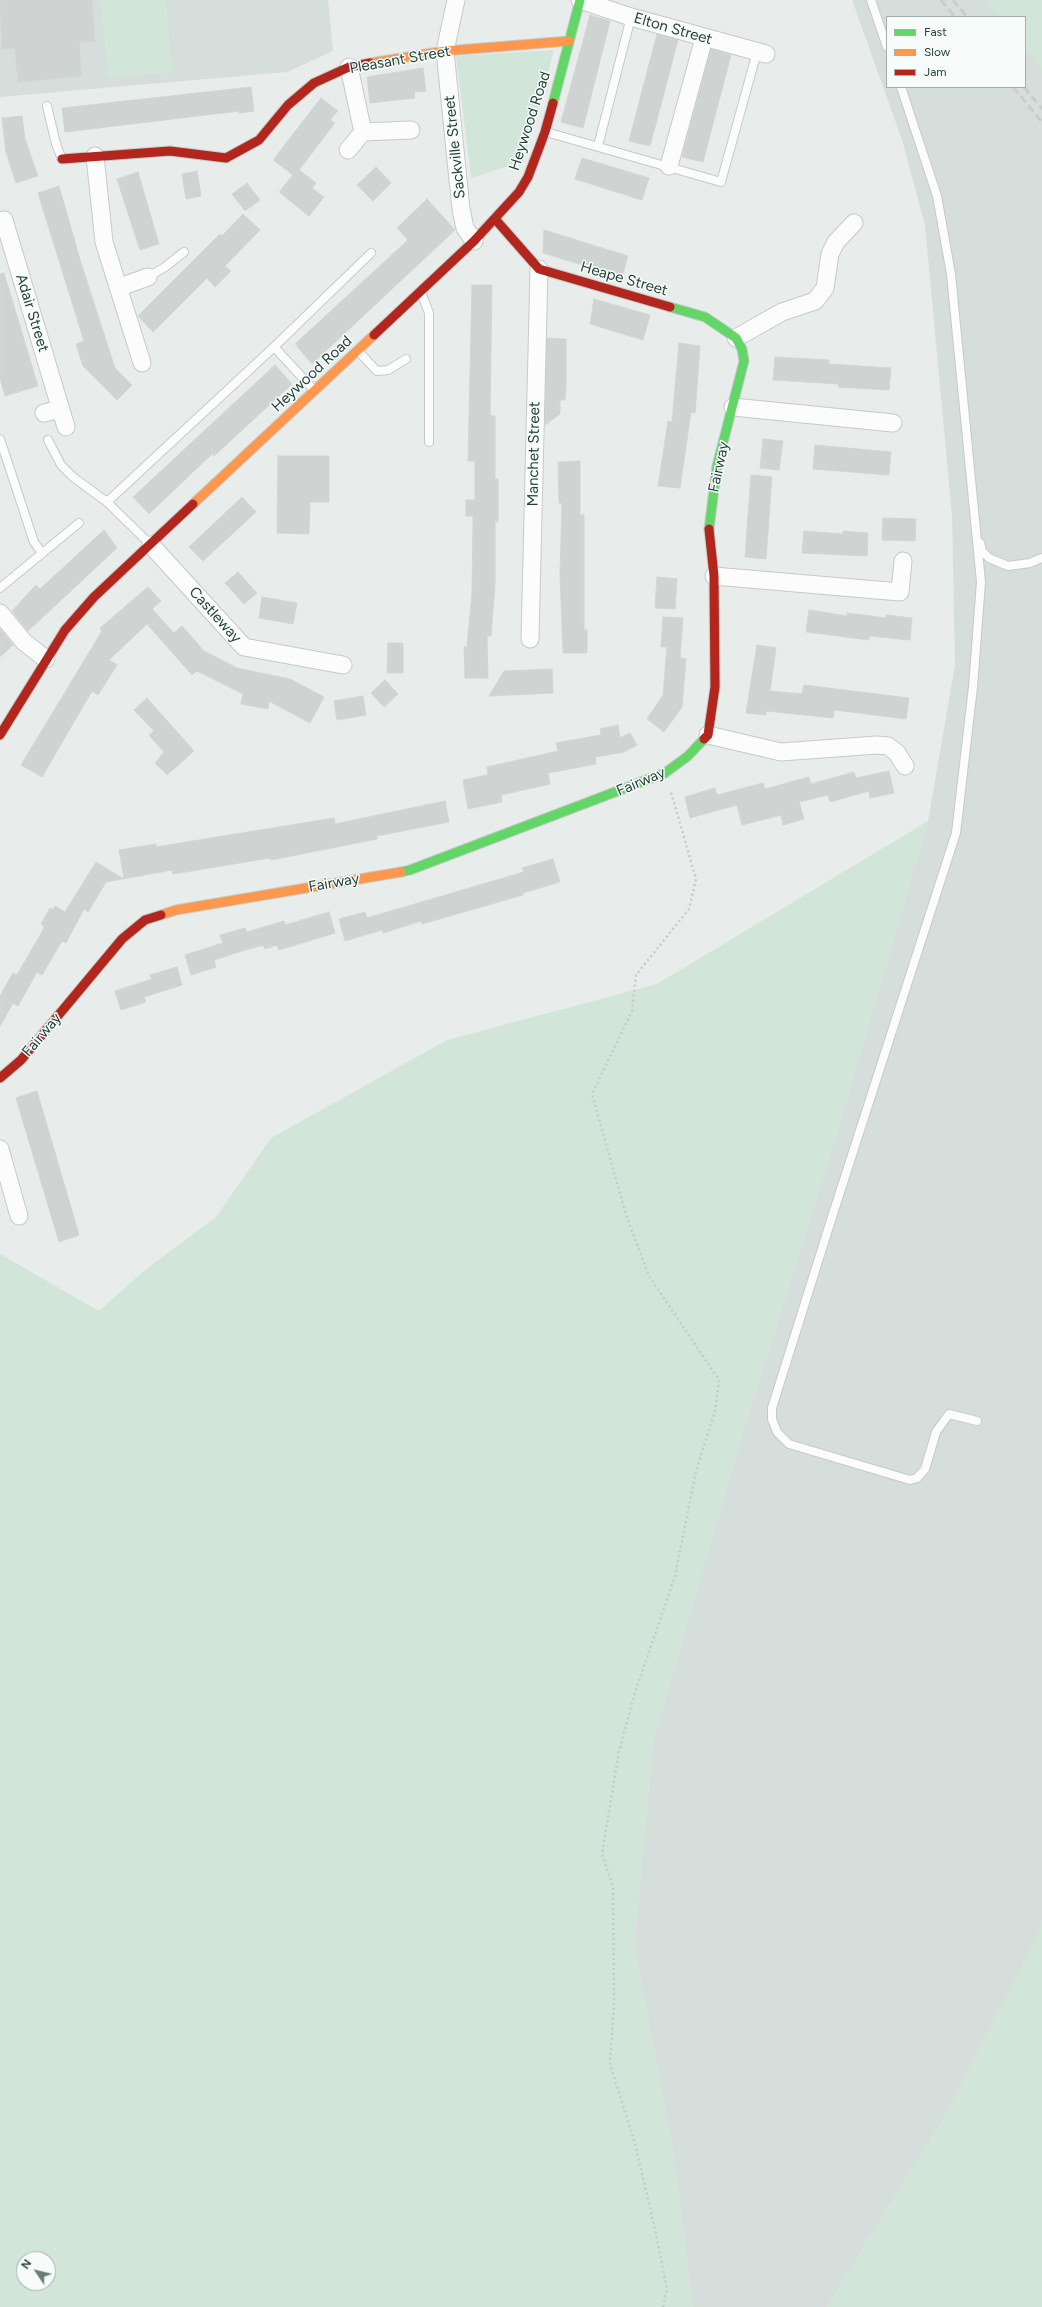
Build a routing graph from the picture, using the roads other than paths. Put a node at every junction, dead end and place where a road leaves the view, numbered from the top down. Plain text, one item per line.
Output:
1 (456, 0) edge
2 (580, 0) edge
3 (871, 0) edge
4 (631, 17) junction
5 (704, 38) junction
6 (569, 41) junction
7 (886, 44) edge
8 (444, 50) junction
9 (761, 53) joint
10 (349, 67) junction
11 (901, 88) edge
12 (47, 106) dead end
13 (411, 130) dead end
14 (363, 132) junction
15 (545, 132) junction
16 (598, 146) junction
17 (348, 150) dead end
18 (95, 156) junction
19 (62, 159) joint
20 (669, 166) junction
21 (496, 219) junction
22 (0, 221) edge
23 (854, 223) dead end
24 (474, 241) junction
25 (184, 252) dead end
26 (370, 253) dead end
27 (539, 269) junction
28 (148, 277) joint
29 (120, 287) junction
30 (420, 291) junction
31 (736, 338) junction
32 (274, 347) junction
33 (358, 350) junction
34 (406, 359) dead end
35 (142, 363) dead end
36 (315, 391) junction
37 (733, 407) junction
38 (892, 423) dead end
39 (66, 427) dead end
40 (0, 439) edge
41 (48, 440) dead end
42 (429, 442) dead end
43 (107, 502) junction
44 (79, 523) dead end
45 (977, 533) junction
46 (151, 544) junction
47 (42, 553) junction
48 (1042, 558) edge
49 (903, 561) dead end
50 (714, 576) junction
51 (0, 588) edge
52 (0, 613) edge
53 (530, 639) dead end
54 (46, 659) junction
55 (343, 665) dead end
56 (3, 721) edge
57 (0, 735) edge
58 (708, 735) junction
59 (905, 766) dead end
60 (0, 1078) edge
61 (0, 1149) edge
62 (19, 1216) dead end
63 (977, 1421) dead end

1 - 8 street, Sackville Street
2 - 4 street, Elton Street
2 - 6 street, Heywood Road
3 - 7 lane
4 - 5 street, Elton Street
4 - 16 lane
5 - 9 street, Elton Street
5 - 20 street
6 - 8 street, Pleasant Street
6 - 15 street, Heywood Road
8 - 10 street, Pleasant Street
8 - 24 street, Sackville Street
9 - 20 lane
10 - 14 street
10 - 18 street, Pleasant Street
11 - 45 lane
12 - 19 lane
13 - 14 street
14 - 17 street
15 - 16 lane
15 - 21 street, Heywood Road
16 - 20 lane
18 - 19 street, Pleasant Street
18 - 29 street
21 - 24 street, Heywood Road
21 - 27 street
22 - 39 street, Adair Street
23 - 31 street
24 - 30 street, Heywood Road
25 - 28 lane
26 - 32 lane
27 - 31 street, Heape Street
27 - 53 street, Manchet Street
28 - 29 street
29 - 35 street
30 - 33 street, Heywood Road
30 - 42 lane
31 - 37 street, Fairway
32 - 36 lane
32 - 43 lane
33 - 34 lane
33 - 36 street, Heywood Road
36 - 46 street, Heywood Road
37 - 38 street
37 - 50 street, Fairway
40 - 47 lane
41 - 43 lane
43 - 46 lane
44 - 47 lane
45 - 48 lane
45 - 63 lane
46 - 54 street, Heywood Road
46 - 55 street, Castleway
47 - 51 lane
49 - 50 street
50 - 58 street, Fairway
52 - 54 street
54 - 56 street, Heywood Road
56 - 57 street, Heywood Road
58 - 59 street
58 - 60 street, Fairway
61 - 62 street

